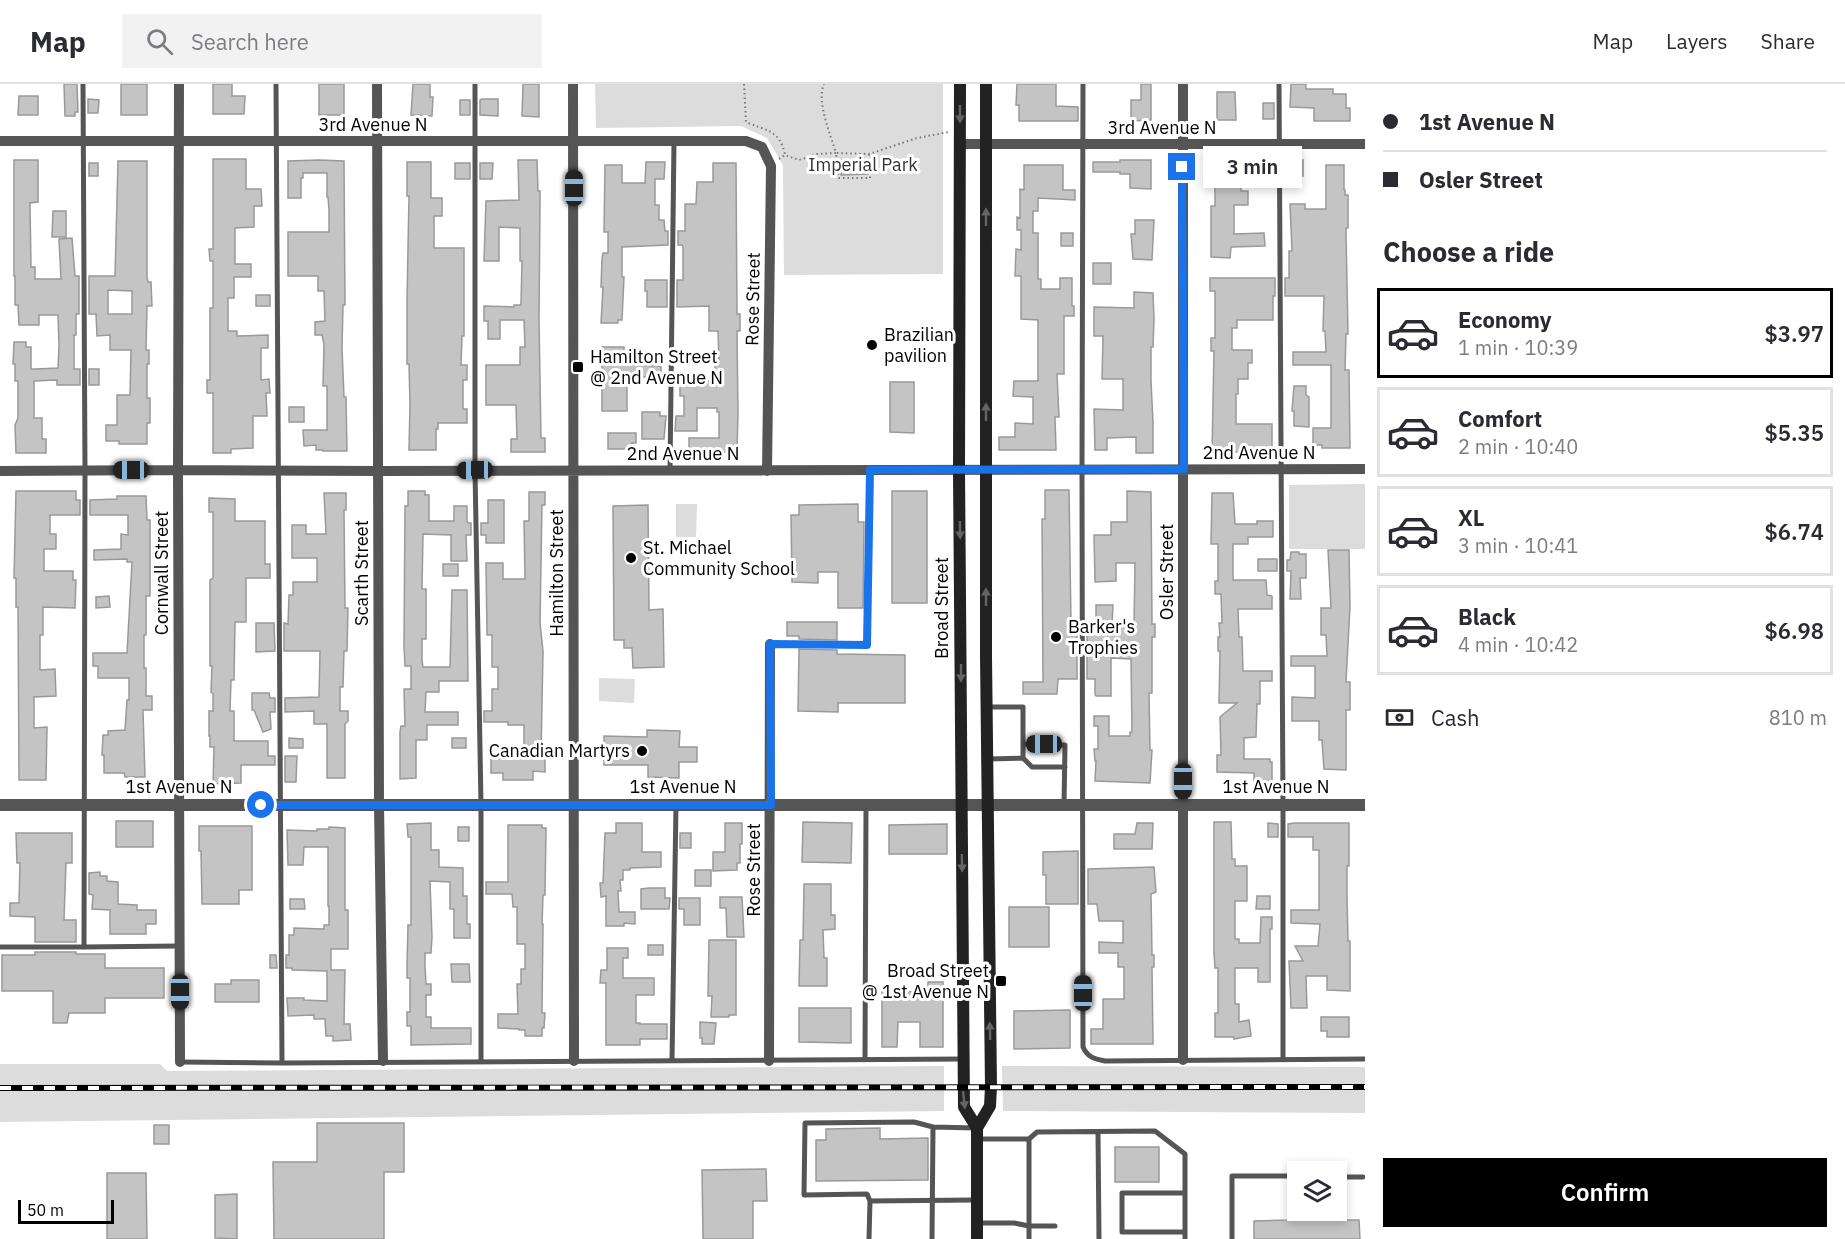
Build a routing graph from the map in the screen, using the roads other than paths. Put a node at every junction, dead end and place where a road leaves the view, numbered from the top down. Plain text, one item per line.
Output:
1 (83, 84) edge
2 (179, 84) edge
3 (276, 84) edge
4 (377, 84) edge
5 (475, 84) edge
6 (573, 84) edge
7 (960, 84) edge
8 (986, 84) edge
9 (1083, 84) edge
10 (1183, 84) edge
11 (1279, 84) edge
12 (960, 138) junction
13 (0, 141) edge
14 (84, 141) junction
15 (179, 141) junction
16 (275, 141) junction
17 (378, 141) junction
18 (476, 141) junction
19 (574, 141) junction
20 (674, 141) junction
21 (986, 144) junction
22 (1083, 144) junction
23 (1182, 144) junction
24 (1279, 144) junction
25 (1365, 144) edge
26 (771, 166) joint
27 (1082, 469) junction
28 (1184, 469) junction
29 (1281, 469) junction
30 (1365, 469) edge
31 (85, 470) junction
32 (177, 470) junction
33 (278, 470) junction
34 (475, 470) junction
35 (573, 470) junction
36 (670, 470) junction
37 (870, 470) junction
38 (0, 471) edge
39 (378, 471) junction
40 (767, 471) junction
41 (959, 471) junction
42 (986, 471) junction
43 (770, 644) joint
44 (986, 707) junction
45 (1023, 744) junction
46 (1023, 758) junction
47 (986, 759) junction
48 (1065, 767) junction
49 (0, 805) edge
50 (85, 805) junction
51 (179, 805) junction
52 (281, 805) junction
53 (379, 805) junction
54 (481, 805) junction
55 (575, 805) junction
56 (676, 805) junction
57 (771, 805) junction
58 (866, 805) junction
59 (961, 805) junction
60 (987, 805) junction
61 (1064, 805) junction
62 (1084, 805) junction
63 (1183, 805) junction
64 (1283, 805) junction
65 (1365, 805) edge
66 (179, 946) junction
67 (0, 947) edge
68 (84, 947) junction
69 (964, 1059) junction
70 (1283, 1059) junction
71 (1365, 1059) edge
72 (865, 1060) junction
73 (1183, 1060) junction
74 (383, 1061) junction
75 (481, 1061) junction
76 (574, 1061) junction
77 (672, 1061) junction
78 (769, 1061) junction
79 (180, 1062) joint
80 (282, 1063) junction
81 (933, 1127) junction
82 (1098, 1132) junction
83 (977, 1134) junction
84 (1029, 1139) junction
85 (1287, 1176) edge
86 (1347, 1177) edge
87 (1363, 1177) dead end
88 (1185, 1193) junction
89 (933, 1200) junction
90 (977, 1200) junction
91 (870, 1201) junction
92 (977, 1223) junction
93 (1029, 1226) junction
94 (1055, 1226) dead end
95 (1090, 1226) dead end
96 (1099, 1226) junction
97 (1185, 1236) edge
98 (869, 1239) edge
99 (932, 1239) edge
100 (977, 1239) edge
101 (1029, 1239) edge
102 (1099, 1239) edge
103 (1232, 1239) edge

1 - 14 lane
2 - 15 street, Cornwall Street
3 - 16 lane
4 - 17 street, Scarth Street
5 - 18 lane
6 - 19 street, Hamilton Street
7 -> 12 main road, Broad Street
8 - 21 main road, Broad Street
9 - 22 lane
10 - 23 street, Osler Street
11 - 24 lane
12 - 21 street, 3rd Avenue N
12 - 41 main road, Broad Street
13 - 14 street, 3rd Avenue N
14 - 15 street, 3rd Avenue N
14 - 31 lane
15 - 16 street, 3rd Avenue N
15 - 32 street, Cornwall Street
16 - 17 street, 3rd Avenue N
16 - 33 lane
17 - 18 street, 3rd Avenue N
17 - 39 street, Scarth Street
18 - 19 street, 3rd Avenue N
18 - 34 lane
19 - 20 street, 3rd Avenue N
19 - 35 street, Hamilton Street
20 - 26 street, 3rd Avenue N
20 - 36 lane
21 - 22 street, 3rd Avenue N
42 -> 21 main road, Broad Street
22 - 23 street, 3rd Avenue N
22 - 27 lane
23 - 24 street, 3rd Avenue N
23 - 28 street, Osler Street
24 - 25 street, 3rd Avenue N
24 - 29 lane
26 - 40 street, Rose Street
27 - 28 street, 2nd Avenue N
27 - 42 street, 2nd Avenue N
27 - 62 lane
28 - 29 street, 2nd Avenue N
28 - 63 street, Osler Street
29 - 30 street, 2nd Avenue N
29 - 64 lane
31 - 32 street, 2nd Avenue N
31 - 38 street, 2nd Avenue N
31 - 50 lane
32 - 33 street, 2nd Avenue N
32 - 51 street, Cornwall Street
33 - 39 street, 2nd Avenue N
33 - 52 lane
34 - 35 street, 2nd Avenue N
34 - 39 street, 2nd Avenue N
34 - 54 lane
35 - 36 street, 2nd Avenue N
35 - 55 street, Hamilton Street
36 - 40 street, 2nd Avenue N
37 - 40 street, 2nd Avenue N
37 - 41 street, 2nd Avenue N
37 - 43 lane
39 - 53 street, Scarth Street
41 - 42 street, 2nd Avenue N
41 -> 59 main road, Broad Street
44 -> 42 main road, Broad Street
43 - 57 street, Rose Street
44 - 45 lane
44 - 47 main road, Broad Street
45 - 46 lane
45 - 48 lane
46 - 47 lane
46 - 48 lane
47 - 60 main road, Broad Street
48 - 61 lane
49 - 50 street, 1st Avenue N
50 - 51 street, 1st Avenue N
50 - 68 lane
51 - 52 street, 1st Avenue N
51 - 66 street, Cornwall Street
52 - 53 street, 1st Avenue N
52 - 80 lane
53 - 54 street, 1st Avenue N
53 - 74 street, Scarth Street
54 - 55 street, 1st Avenue N
54 - 75 lane
55 - 56 street, 1st Avenue N
55 - 76 street, Hamilton Street
56 - 57 street, 1st Avenue N
56 - 77 lane
57 - 58 street, 1st Avenue N
57 - 78 street, Rose Street
58 - 59 street, 1st Avenue N
58 - 72 lane
59 - 60 street, 1st Avenue N
59 -> 69 main road, Broad Street
60 - 61 street, 1st Avenue N
83 -> 60 main road, Broad Street
61 - 62 street, 1st Avenue N
62 - 63 street, 1st Avenue N
62 - 73 lane
63 - 64 street, 1st Avenue N
63 - 73 street, Osler Street
64 - 65 street, 1st Avenue N
64 - 70 lane
66 - 68 lane
66 - 79 street, Cornwall Street
67 - 68 lane
69 - 72 lane
69 -> 83 main road, Broad Street
70 - 71 lane
70 - 73 lane
72 - 78 lane
74 - 75 lane
74 - 80 lane
75 - 76 lane
76 - 77 lane
77 - 78 lane
79 - 80 lane
81 - 83 lane
81 - 89 lane
81 - 91 lane
82 - 84 lane
82 - 88 lane
82 - 96 lane
83 - 84 lane
83 - 90 main road, Broad Street
84 - 93 lane
85 - 103 lane
86 - 87 lane
88 - 97 lane
88 - 97 lane
89 - 90 lane
89 - 91 lane
89 - 99 lane
90 - 92 main road, Broad Street
91 - 98 lane
92 - 93 lane
92 - 100 main road, Broad Street
93 - 94 lane
93 - 101 lane
95 - 96 lane
96 - 102 lane

